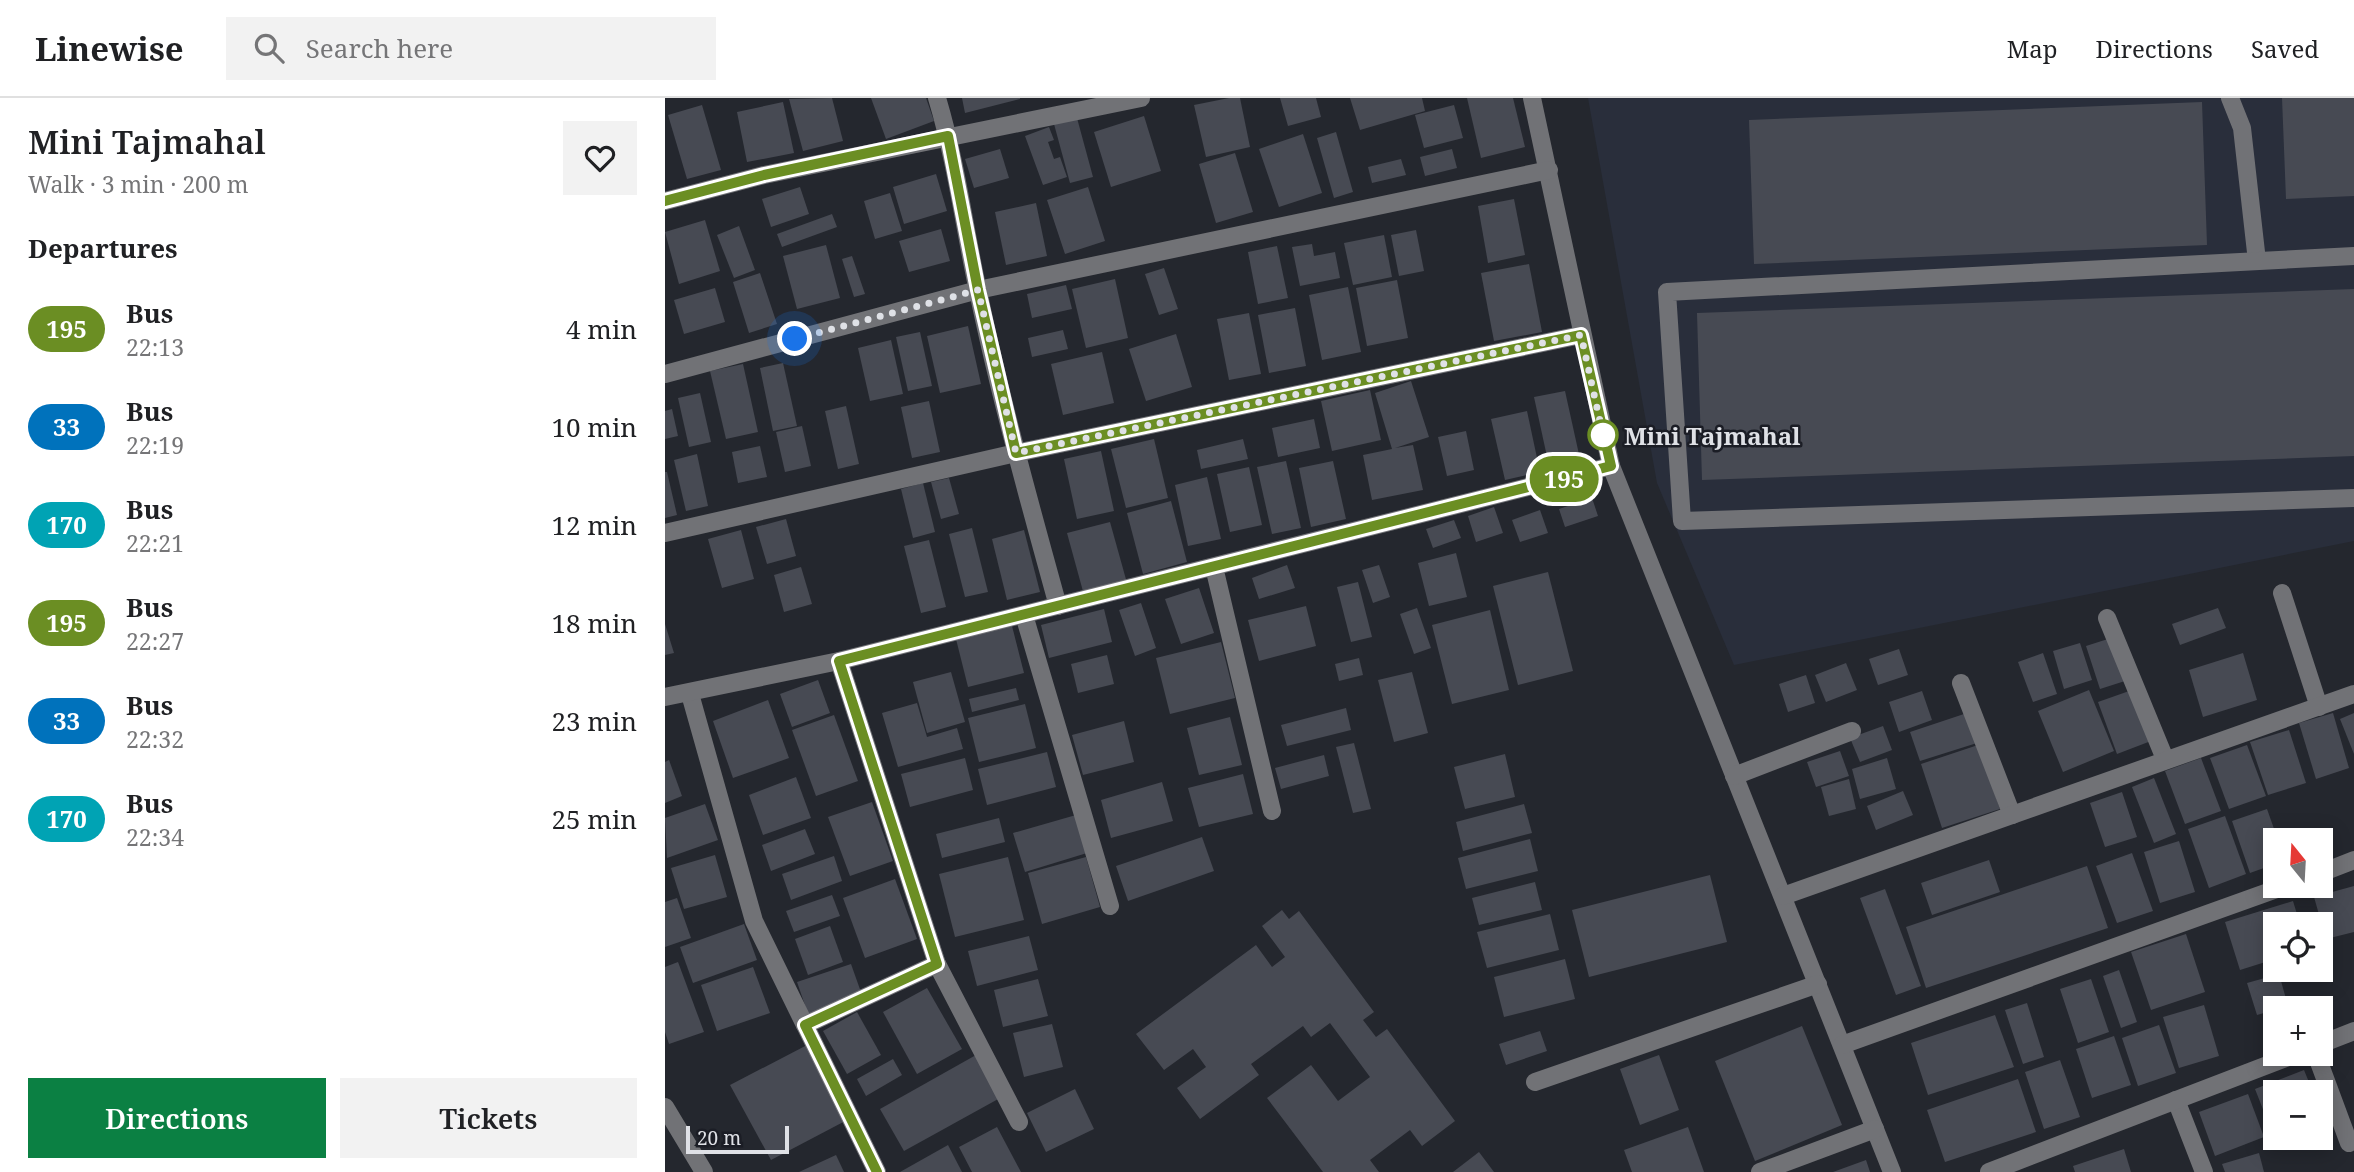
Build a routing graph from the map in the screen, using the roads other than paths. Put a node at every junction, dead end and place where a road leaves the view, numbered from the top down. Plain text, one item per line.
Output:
1 (937, 98) edge
2 (1141, 98) edge
3 (1532, 98) edge
4 (2230, 98) edge
5 (948, 136) junction
6 (1549, 170) junction
7 (665, 201) edge
8 (2354, 256) edge
9 (2256, 261) junction
10 (978, 290) junction
11 (1581, 335) junction
12 (665, 373) edge
13 (1016, 453) junction
14 (1611, 466) junction
15 (2354, 498) edge
16 (665, 533) edge
17 (1214, 567) junction
18 (2282, 593) dead end
19 (1058, 606) junction
20 (1024, 615) junction
21 (2108, 618) dead end
22 (839, 661) junction
23 (1961, 683) dead end
24 (689, 694) junction
25 (2354, 694) edge
26 (665, 697) edge
27 (2319, 707) junction
28 (1852, 731) dead end
29 (2165, 759) junction
30 (1734, 776) junction
31 (1272, 811) dead end
32 (2012, 815) junction
33 (2354, 860) edge
34 (2333, 868) edge
35 (2263, 894) edge
36 (1783, 896) junction
37 (1110, 906) dead end
38 (937, 964) junction
39 (1818, 984) junction
40 (805, 1025) junction
41 (2354, 1031) edge
42 (2333, 1039) edge
43 (1842, 1045) junction
44 (2265, 1066) edge
45 (2320, 1066) edge
46 (1535, 1082) dead end
47 (2176, 1100) junction
48 (665, 1107) edge
49 (1019, 1122) dead end
50 (1875, 1129) junction
51 (2349, 1143) dead end
52 (2027, 1165) edge
53 (704, 1172) edge
54 (877, 1172) edge
55 (1760, 1172) edge
56 (1892, 1172) edge
57 (1989, 1172) edge
58 (2204, 1172) edge

1 - 5 street
2 - 5 street
3 - 6 street
4 - 9 street
5 - 7 street
5 - 10 street
6 - 10 street
6 - 11 street
8 - 9 street
9 - 15 street
10 - 12 street
10 - 13 street
11 - 13 street
11 - 14 street
13 - 16 street
13 - 19 street
14 - 17 street
14 - 30 street
17 - 19 street
17 - 31 street
18 - 27 street
19 - 20 street
20 - 22 street
20 - 37 street
21 - 29 street
22 - 24 street
22 - 38 street
23 - 32 street
24 - 26 street
24 - 40 street
25 - 27 street
27 - 29 street
28 - 30 street
29 - 32 street
30 - 36 street
32 - 36 street
33 - 34 street
35 - 43 street
36 - 39 street
38 - 40 street
38 - 49 street
39 - 43 street
39 - 46 street
40 - 54 street
41 - 42 street
43 - 50 street
44 - 47 street
45 - 51 street
47 - 52 street
47 - 58 street
48 - 53 street
50 - 55 street
50 - 56 street
52 - 57 street

